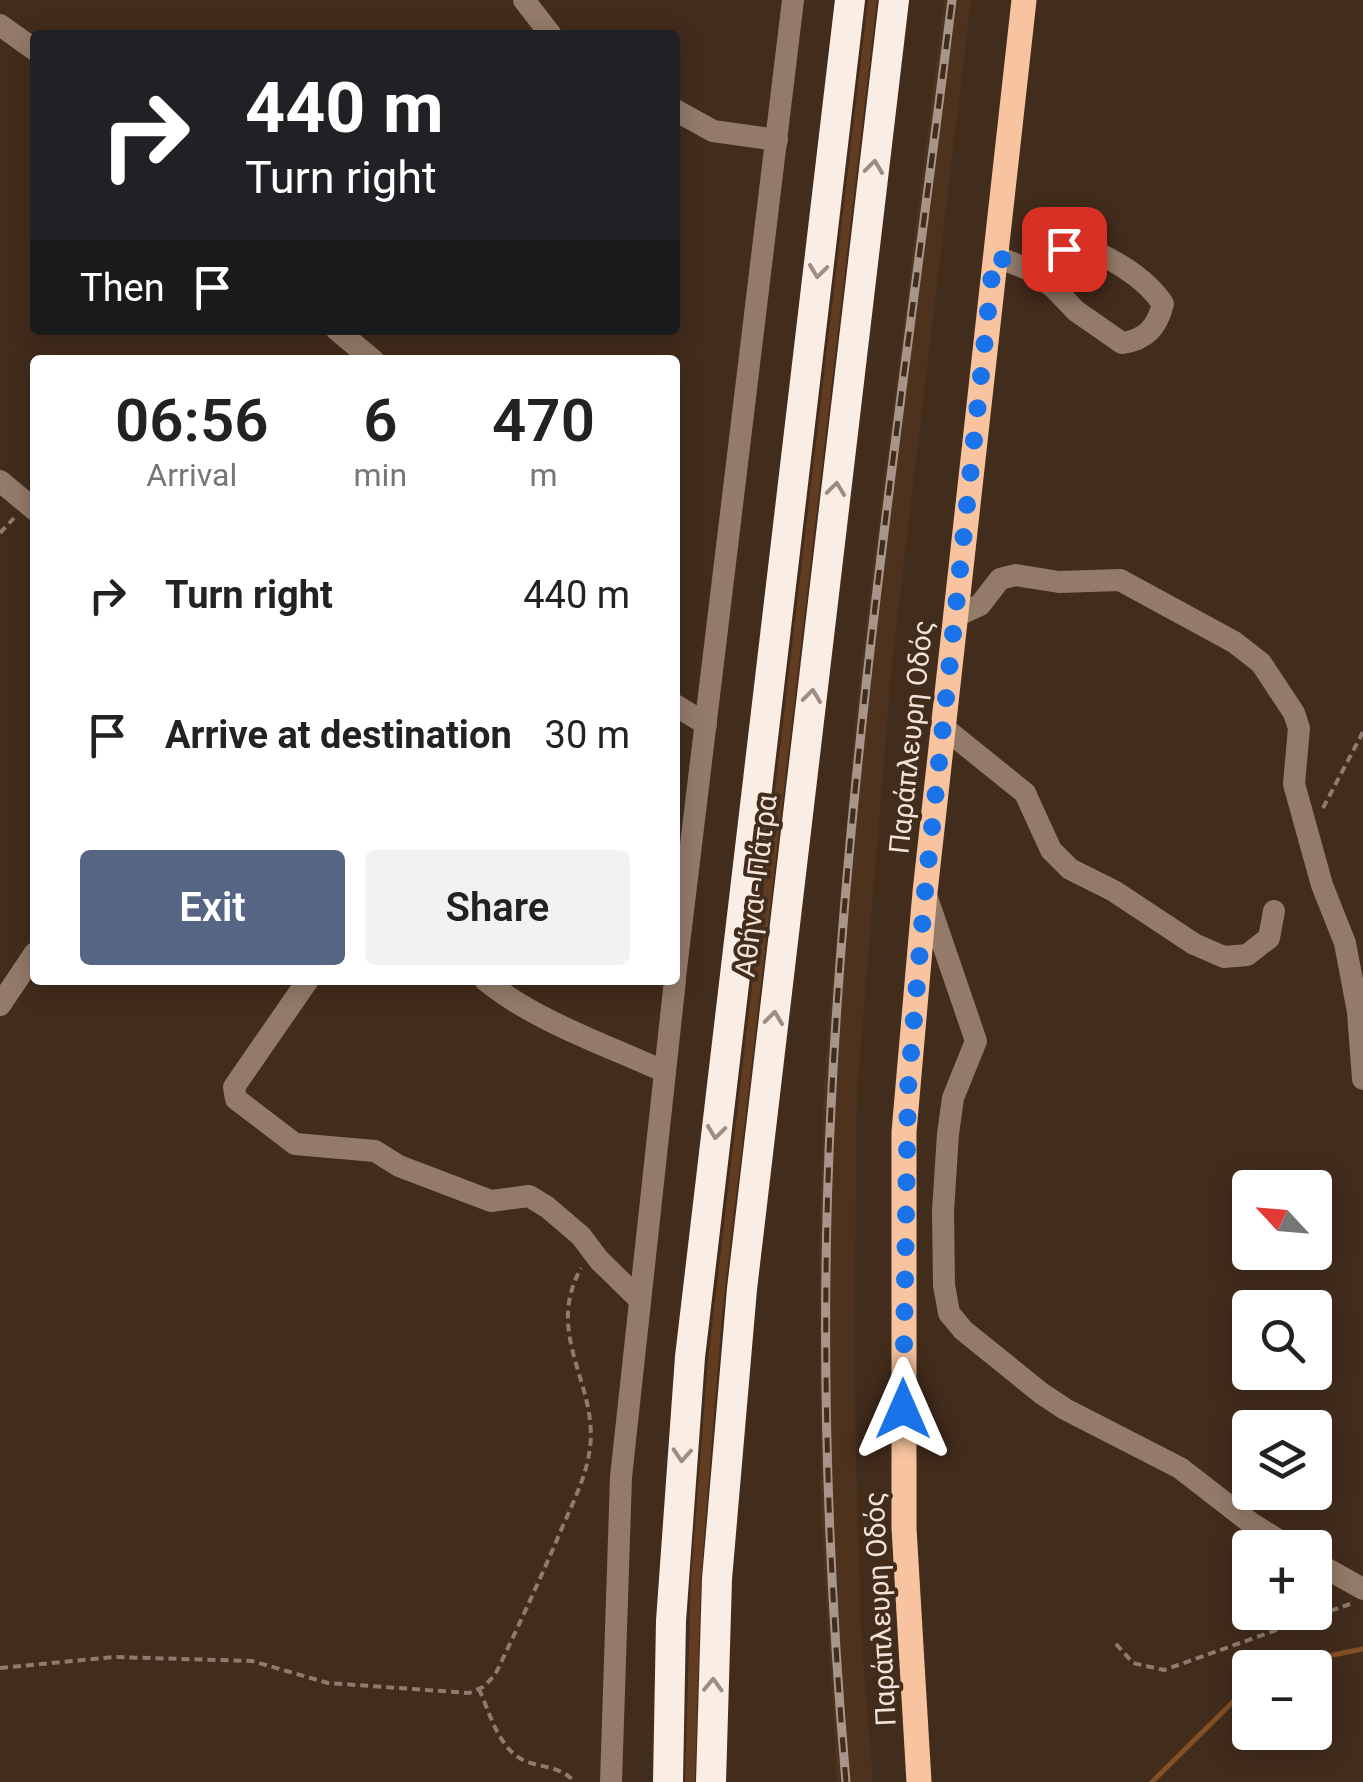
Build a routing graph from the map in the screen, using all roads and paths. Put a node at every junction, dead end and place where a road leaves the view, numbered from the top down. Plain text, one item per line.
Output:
1 (524, 0) edge
2 (793, 0) edge
3 (850, 0) edge
4 (894, 0) edge
5 (1024, 0) edge
6 (0, 24) edge
7 (547, 30) edge
8 (30, 46) edge
9 (680, 113) edge
10 (777, 140) junction
11 (994, 256) junction
12 (1030, 270) junction
13 (343, 335) edge
14 (367, 355) edge
15 (0, 481) edge
16 (30, 506) edge
17 (954, 616) junction
18 (680, 707) edge
19 (706, 724) junction
20 (943, 727) junction
21 (1363, 732) edge
22 (685, 814) edge
23 (1311, 844) junction
24 (925, 892) junction
25 (680, 896) edge
26 (1274, 911) dead end
27 (30, 960) edge
28 (305, 985) edge
29 (491, 985) edge
30 (674, 985) edge
31 (0, 1005) edge
32 (663, 1071) junction
33 (1363, 1079) edge
34 (592, 1252) junction
35 (638, 1298) junction
36 (1262, 1530) edge
37 (1332, 1575) edge
38 (1359, 1595) edge
39 (1116, 1644) dead end
40 (0, 1668) edge
41 (479, 1689) junction
42 (574, 1782) edge
43 (611, 1782) edge
44 (668, 1782) edge
45 (712, 1782) edge
46 (919, 1782) edge

1 - 7 street
2 - 10 street
3 -> 44 highway, Αθήνα - Πάτρα
45 -> 4 highway, Αθήνα - Πάτρα
5 - 11 main road, Παράπλευρη Οδός
6 - 8 street
9 - 10 street
10 - 19 street
11 - 12 street
11 - 17 main road, Παράπλευρη Οδός
12 - 12 street
13 - 14 street
15 - 16 street
17 - 20 main road, Παράπλευρη Οδός
17 - 23 street
18 - 19 street
19 - 22 street
20 - 24 main road, Παράπλευρη Οδός
20 - 26 street
21 - 23 path
22 - 25 street
23 - 33 street
24 - 36 street
24 - 46 main road, Παράπλευρη Οδός
27 - 31 street
28 - 34 street
29 - 32 street
30 - 32 street
32 - 35 street
34 - 35 street
34 - 41 path
35 - 43 street
37 - 38 street
38 - 39 path
40 - 41 path
41 - 42 path

